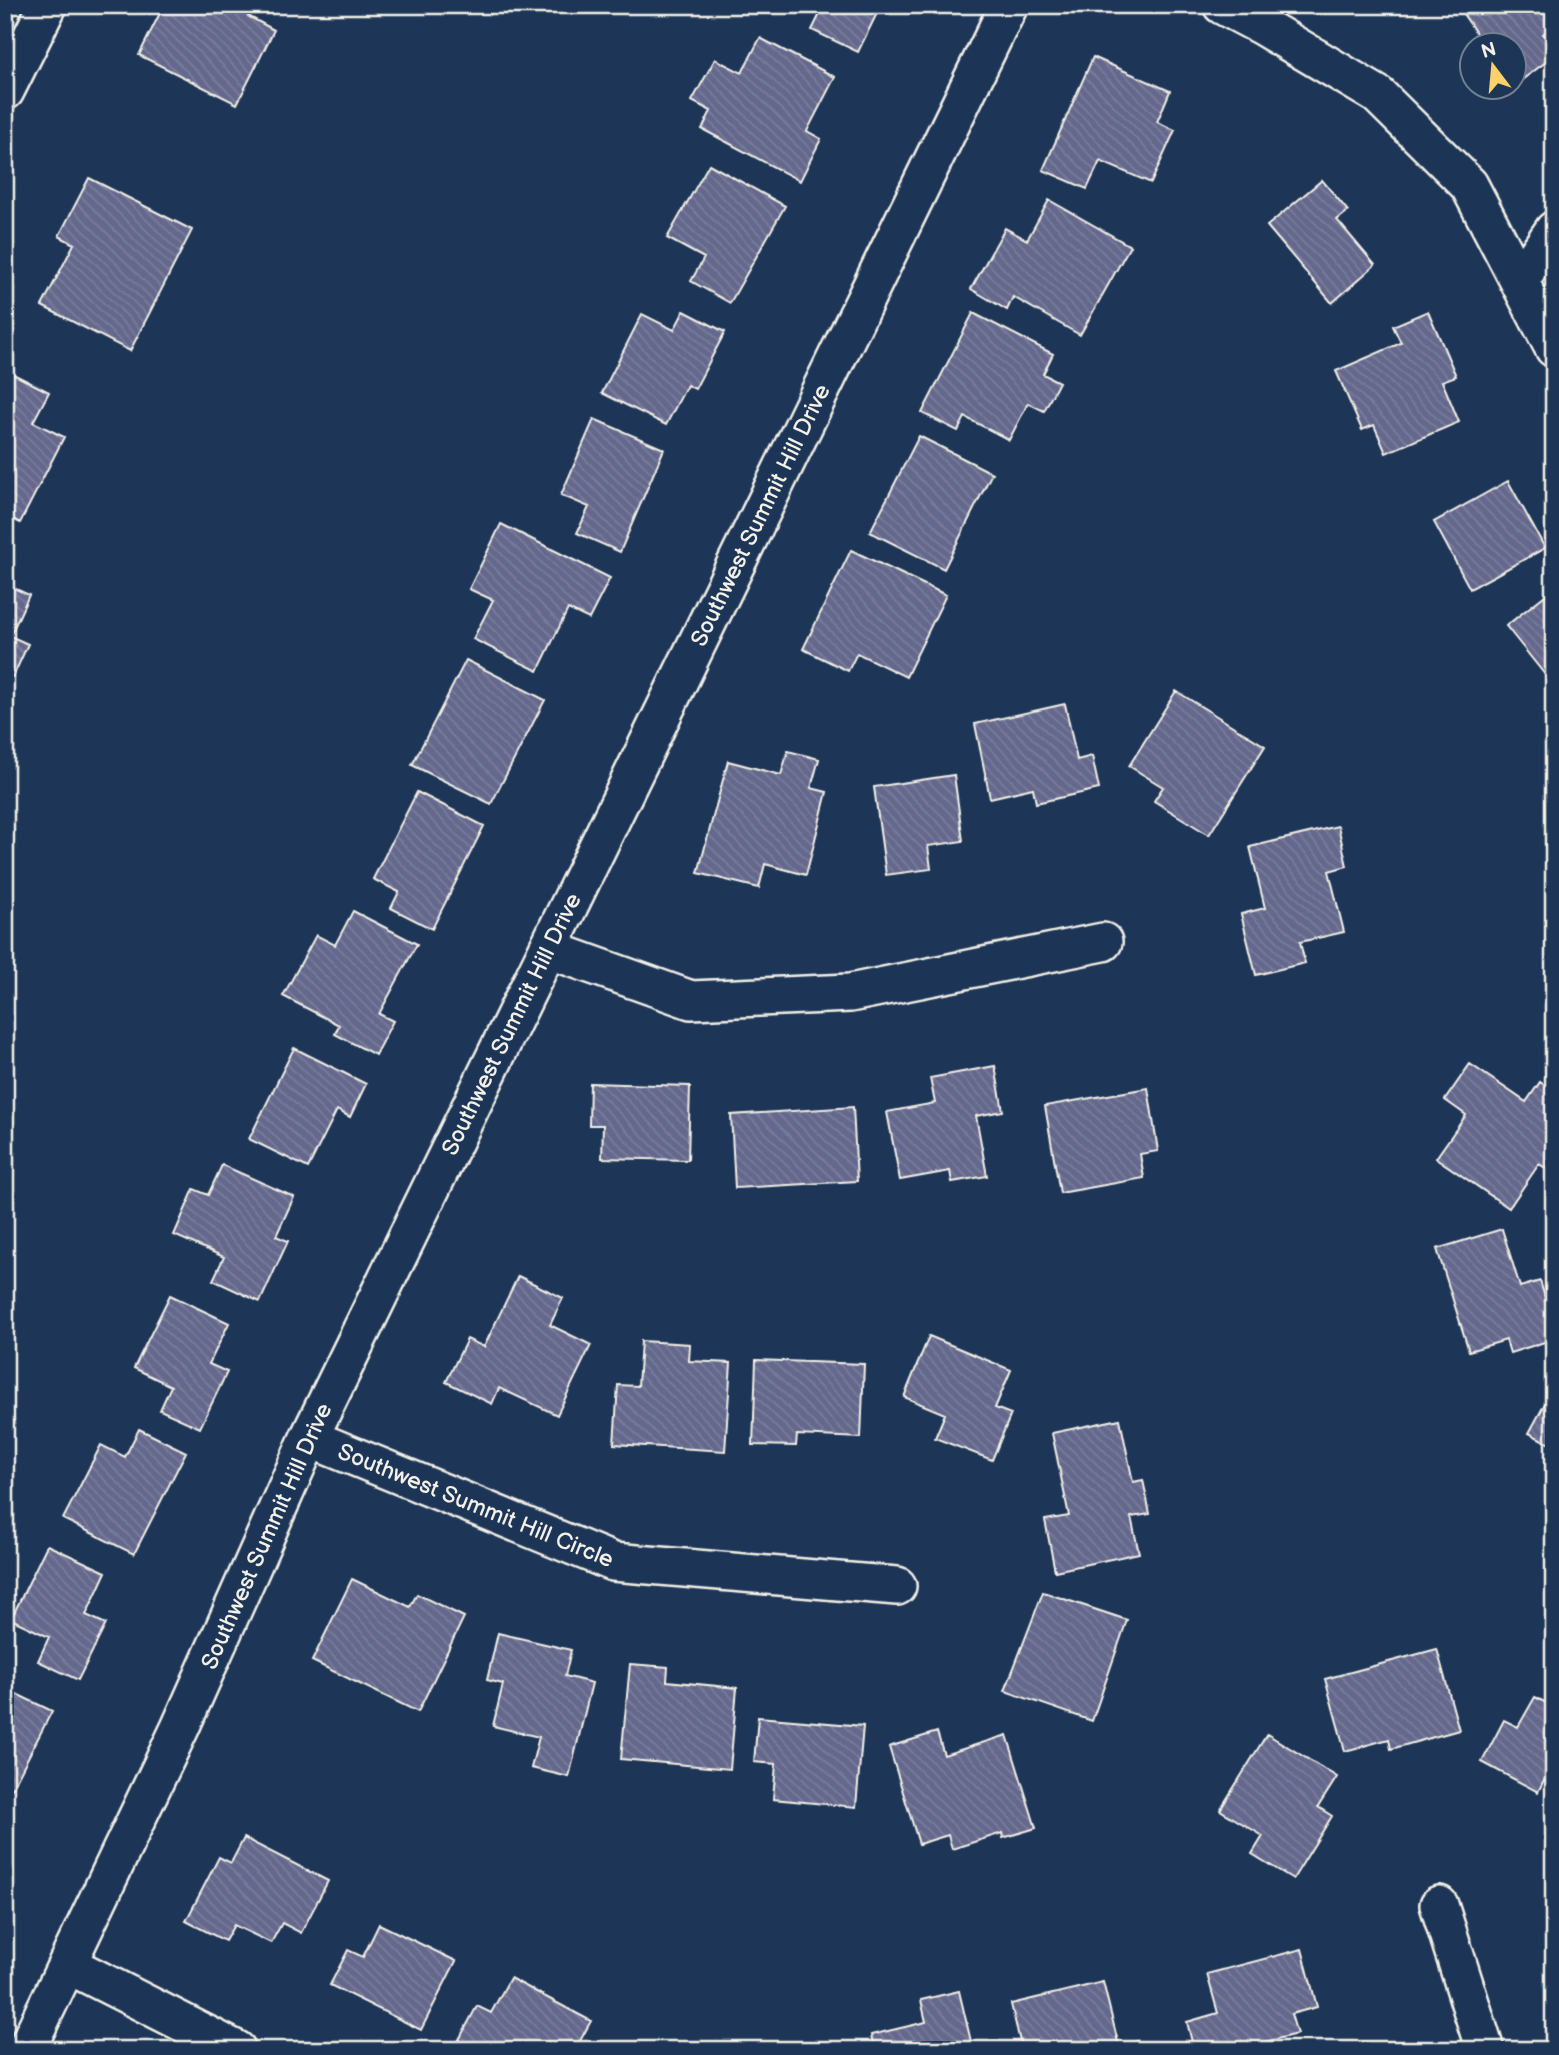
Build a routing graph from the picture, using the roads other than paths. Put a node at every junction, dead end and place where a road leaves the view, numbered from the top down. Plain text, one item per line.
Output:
1 (1009, 5) edge
2 (1222, 5) edge
3 (29, 21) edge
4 (5, 91) edge
5 (1554, 230) edge
6 (1519, 281) junction
7 (1554, 348) edge
8 (1103, 942) dead end
9 (548, 949) junction
10 (309, 1438) junction
11 (897, 1586) dead end
12 (1439, 1905) dead end
13 (69, 1965) junction
14 (26, 2050) edge
15 (237, 2050) edge
16 (1485, 2050) edge

1 - 9 street, Southwest Summit Hill Drive
2 - 6 street
3 - 4 street
5 - 6 street
6 - 7 street
8 - 9 street
9 - 10 street, Southwest Summit Hill Drive
10 - 11 street, Southwest Summit Hill Circle
10 - 13 street, Southwest Summit Hill Drive
12 - 16 street
13 - 14 street, Southwest Summit Hill Drive
13 - 15 street

